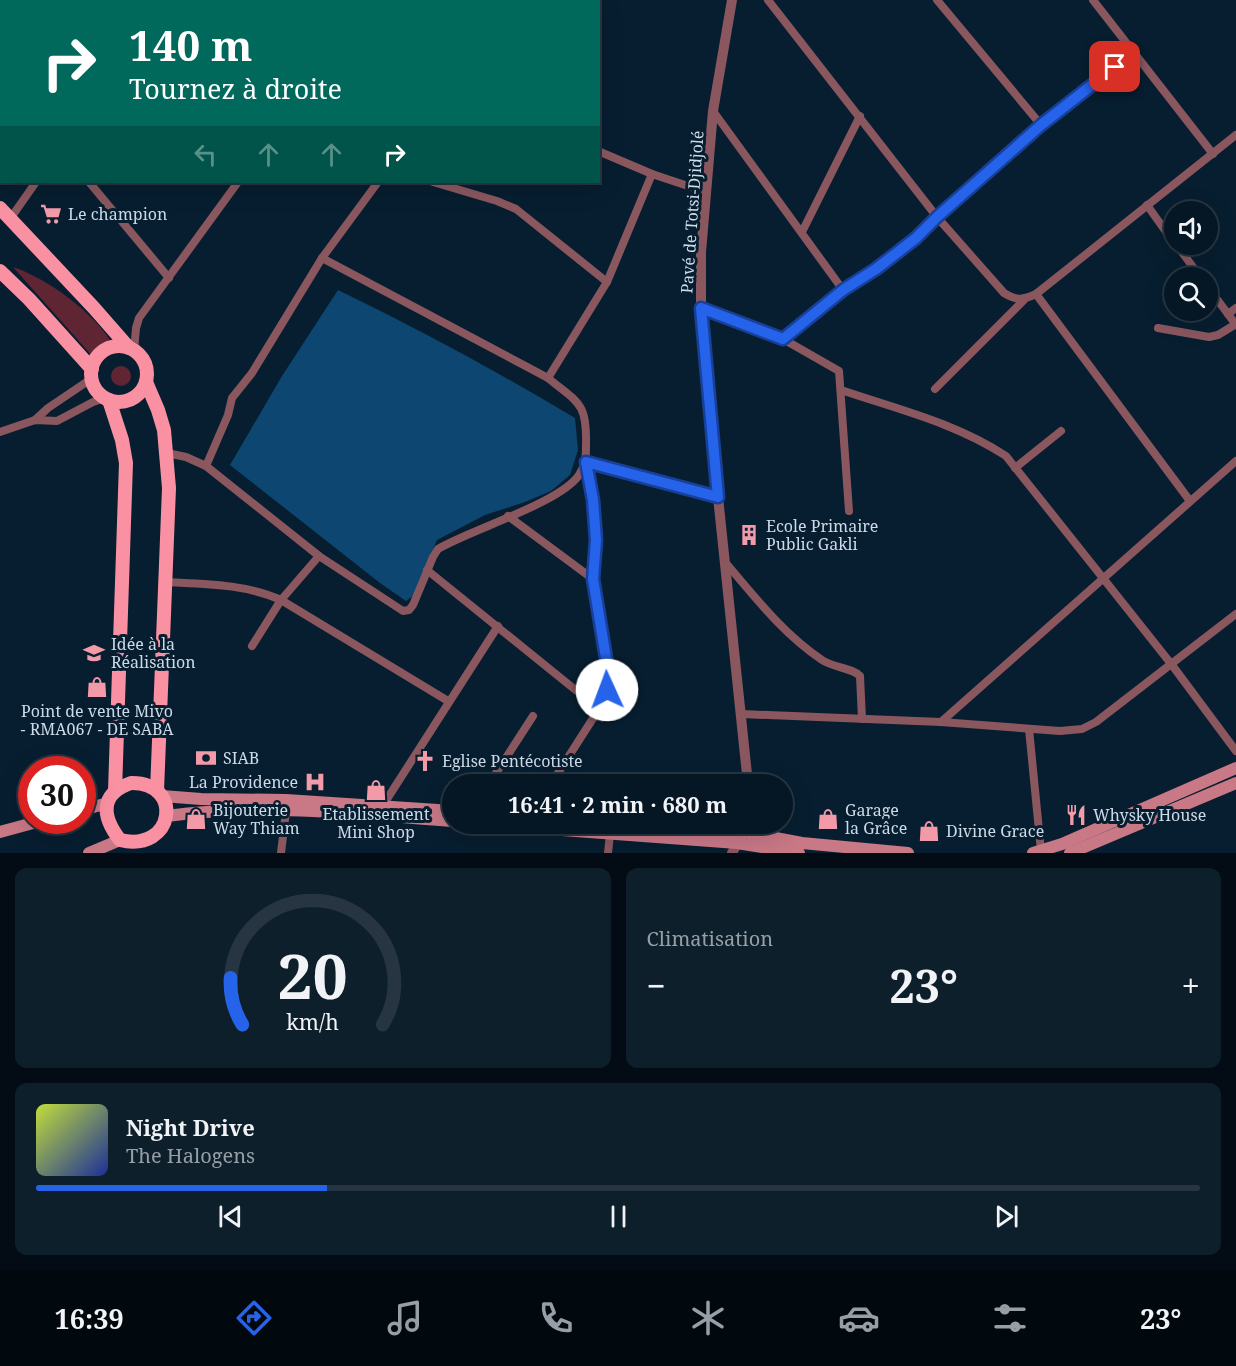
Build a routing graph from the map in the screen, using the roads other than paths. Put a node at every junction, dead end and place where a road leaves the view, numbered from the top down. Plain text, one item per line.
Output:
1 (732, 0) edge
2 (768, 0) edge
3 (937, 0) edge
4 (1093, 0) edge
5 (1134, 52) junction
6 (713, 111) junction
7 (860, 116) junction
8 (1041, 125) junction
9 (1236, 135) edge
10 (600, 152) edge
11 (1213, 154) junction
12 (652, 174) junction
13 (35, 183) edge
14 (90, 183) edge
15 (237, 183) edge
16 (377, 183) edge
17 (435, 183) edge
18 (706, 192) junction
19 (1147, 205) junction
20 (0, 208) edge
21 (937, 217) junction
22 (10, 219) junction
23 (1164, 229) edge
24 (802, 232) junction
25 (1183, 255) edge
26 (322, 258) junction
27 (1193, 267) edge
28 (0, 271) edge
29 (169, 278) junction
30 (607, 282) junction
31 (843, 290) junction
32 (1036, 294) junction
33 (1024, 300) junction
34 (1218, 300) edge
35 (701, 308) junction
36 (1236, 308) edge
37 (1228, 314) junction
38 (1236, 325) edge
39 (1158, 328) dead end
40 (783, 339) junction
41 (132, 349) junction
42 (92, 374) junction
43 (548, 378) junction
44 (146, 382) junction
45 (935, 389) dead end
46 (841, 390) junction
47 (107, 399) junction
48 (35, 420) junction
49 (1061, 431) dead end
50 (0, 432) edge
51 (167, 453) junction
52 (1236, 461) edge
53 (586, 462) junction
54 (206, 466) junction
55 (1015, 468) junction
56 (718, 497) junction
57 (1190, 501) junction
58 (849, 511) dead end
59 (508, 516) junction
60 (319, 556) junction
61 (724, 562) junction
62 (428, 570) junction
63 (593, 579) junction
64 (1104, 579) junction
65 (167, 582) junction
66 (281, 600) junction
67 (1236, 614) edge
68 (498, 626) junction
69 (252, 646) dead end
70 (1172, 665) junction
71 (448, 701) junction
72 (600, 709) junction
73 (741, 714) junction
74 (533, 716) dead end
75 (862, 719) junction
76 (941, 722) junction
77 (1029, 729) junction
78 (1236, 752) edge
79 (1236, 768) edge
80 (495, 774) edge
81 (558, 774) edge
82 (747, 774) edge
83 (1236, 783) edge
84 (160, 793) junction
85 (111, 797) junction
86 (96, 804) edge
87 (286, 811) junction
88 (379, 811) junction
89 (442, 811) edge
90 (166, 816) junction
91 (442, 820) edge
92 (18, 827) edge
93 (0, 832) edge
94 (612, 834) edge
95 (645, 834) edge
96 (743, 834) edge
97 (768, 834) edge
98 (153, 837) junction
99 (121, 845) edge
100 (735, 848) edge
101 (1037, 852) edge
102 (89, 853) edge
103 (154, 853) edge
104 (281, 853) edge
105 (608, 853) edge
106 (799, 853) edge
107 (908, 853) edge
108 (1070, 853) edge

1 - 6 street, Pavé de Totsi-Djidjolé
2 - 7 street
3 - 8 street
4 - 5 street
5 - 8 street
5 - 11 street
6 - 18 street, Pavé de Totsi-Djidjolé
6 - 24 street
7 - 21 street
7 - 24 street
8 - 21 street
9 - 11 street
10 - 12 street
11 - 19 street
12 - 18 street
12 - 30 street
13 - 22 street
14 - 29 street
15 - 29 street
16 - 26 street
17 - 30 street
18 - 35 street, Pavé de Totsi-Djidjolé
19 - 23 street
19 - 32 street
20 - 22 main road
21 - 31 street
21 - 33 street
22 - 41 main road
24 - 31 street
25 - 27 street
26 - 43 street
26 - 54 street
28 - 42 main road
29 - 41 street
30 - 43 street
31 - 40 street
32 - 33 street
32 - 57 street
33 - 45 street
34 - 37 street
35 - 40 street
35 - 56 street, Pavé de Totsi-Djidjolé
36 - 37 street
37 - 38 street
38 - 39 street
40 - 46 street
41 - 42 main road
41 - 44 main road
42 - 47 main road
42 - 48 street
43 - 53 street
44 - 47 main road
44 - 51 main road
46 - 55 street
46 - 58 street
47 - 48 street
47 - 85 main road
48 - 50 street
49 - 55 street
51 - 54 street
51 - 65 main road
52 - 57 street
53 - 56 street
53 - 59 street
53 - 63 street
54 - 60 street
55 - 64 street
56 - 61 street, Pavé de Totsi-Djidjolé
57 - 64 street
59 - 62 street
59 - 63 street
60 - 62 street
60 - 66 street
61 - 73 street, Pavé de Totsi-Djidjolé
61 - 75 street
62 - 68 street
63 - 72 street
64 - 70 street
64 - 76 street
65 - 66 street
65 - 84 main road
66 - 69 street
66 - 71 street
67 - 70 street
68 - 71 street
68 - 72 street
70 - 77 street
70 - 78 street
71 - 88 street
72 - 81 street
73 - 75 street
73 - 82 street, Pavé de Totsi-Djidjolé
74 - 80 street
75 - 76 street
76 - 77 street
77 - 101 street
79 - 101 main road
83 - 108 main road
84 - 85 main road
84 - 88 main road
84 - 90 main road
85 - 86 main road
85 - 99 main road
87 - 88 main road
87 - 90 main road
87 - 104 street
88 - 89 main road
88 - 91 main road
90 - 98 main road
92 - 93 main road
94 - 105 street
95 - 100 main road
96 - 100 street
97 - 107 main road
98 - 99 main road
98 - 103 main road
99 - 102 main road
100 - 106 main road

